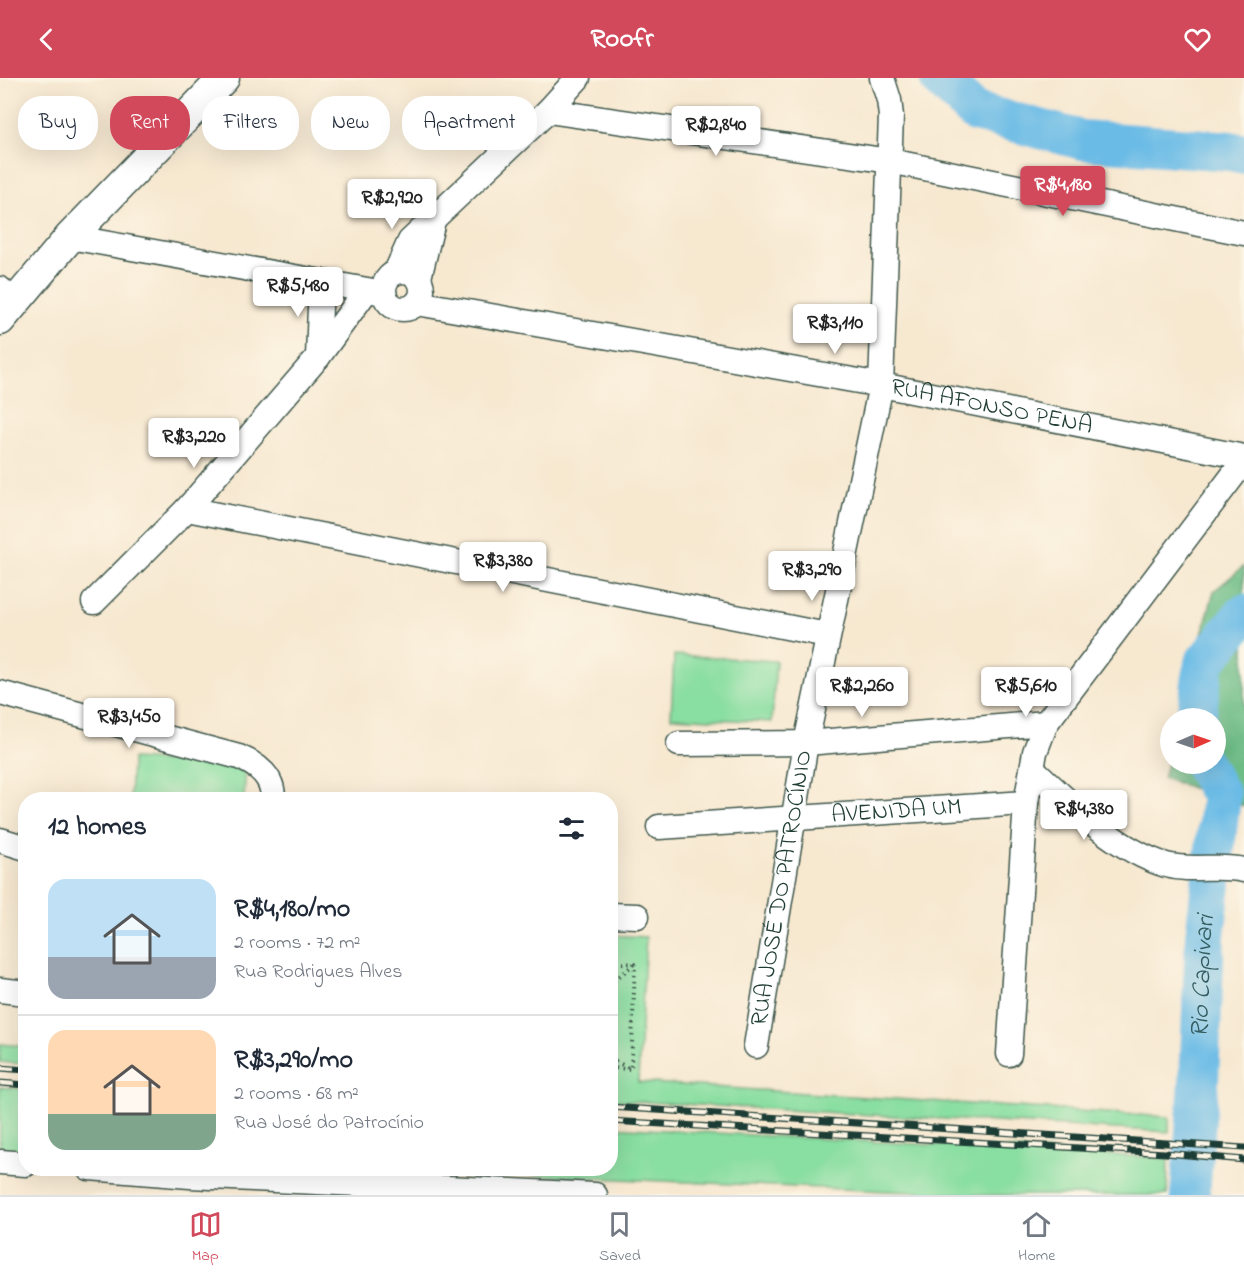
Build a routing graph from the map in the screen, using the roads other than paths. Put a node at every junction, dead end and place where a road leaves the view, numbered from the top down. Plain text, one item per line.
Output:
1 (224, 78) edge
2 (578, 78) edge
3 (882, 78) edge
4 (548, 111) junction
5 (890, 161) junction
6 (433, 221) junction
7 (1244, 233) edge
8 (70, 237) junction
9 (419, 278) junction
10 (321, 282) junction
11 (382, 285) junction
12 (417, 303) junction
13 (5, 304) edge
14 (318, 357) junction
15 (881, 385) junction
16 (1244, 459) edge
17 (187, 509) junction
18 (94, 602) dead end
19 (827, 635) junction
20 (0, 693) edge
21 (1046, 723) junction
22 (679, 744) dead end
23 (806, 744) junction
24 (1033, 769) junction
25 (270, 792) edge
26 (1026, 803) junction
27 (794, 818) junction
28 (659, 827) dead end
29 (0, 840) edge
30 (18, 846) edge
31 (1238, 869) edge
32 (618, 915) edge
33 (637, 916) dead end
34 (0, 990) edge
35 (18, 992) edge
36 (756, 1046) dead end
37 (1009, 1054) dead end
38 (0, 1162) edge
39 (18, 1163) edge
40 (190, 1176) edge
41 (595, 1195) edge

1 - 8 main road
2 - 4 street
3 - 5 street, RUA JOSÉ DO PATROCÍNIO
4 - 5 street
4 - 6 street
5 - 7 street
5 - 15 street, RUA JOSÉ DO PATROCÍNIO
6 - 9 street
6 - 11 street
8 - 10 street
8 - 13 main road
9 - 11 street
9 - 12 street
10 - 11 street
10 - 14 street
11 - 12 street
11 - 14 street
12 - 15 street, RUA AFONSO PENA
14 - 17 street
15 - 16 street, RUA AFONSO PENA
15 - 19 street, RUA JOSÉ DO PATROCÍNIO
16 - 21 street
17 - 18 street
17 - 19 street
19 - 23 street, RUA JOSÉ DO PATROCÍNIO
20 - 25 street
21 - 23 street
21 - 24 street
22 - 23 street
23 - 27 street, RUA JOSÉ DO PATROCÍNIO
24 - 26 street
24 - 31 street
26 - 27 street, AVENIDA UM
26 - 37 street
27 - 28 street, AVENIDA UM
27 - 36 street, RUA JOSÉ DO PATROCÍNIO
29 - 30 street
32 - 33 street
34 - 35 street
38 - 39 street
40 - 41 street

